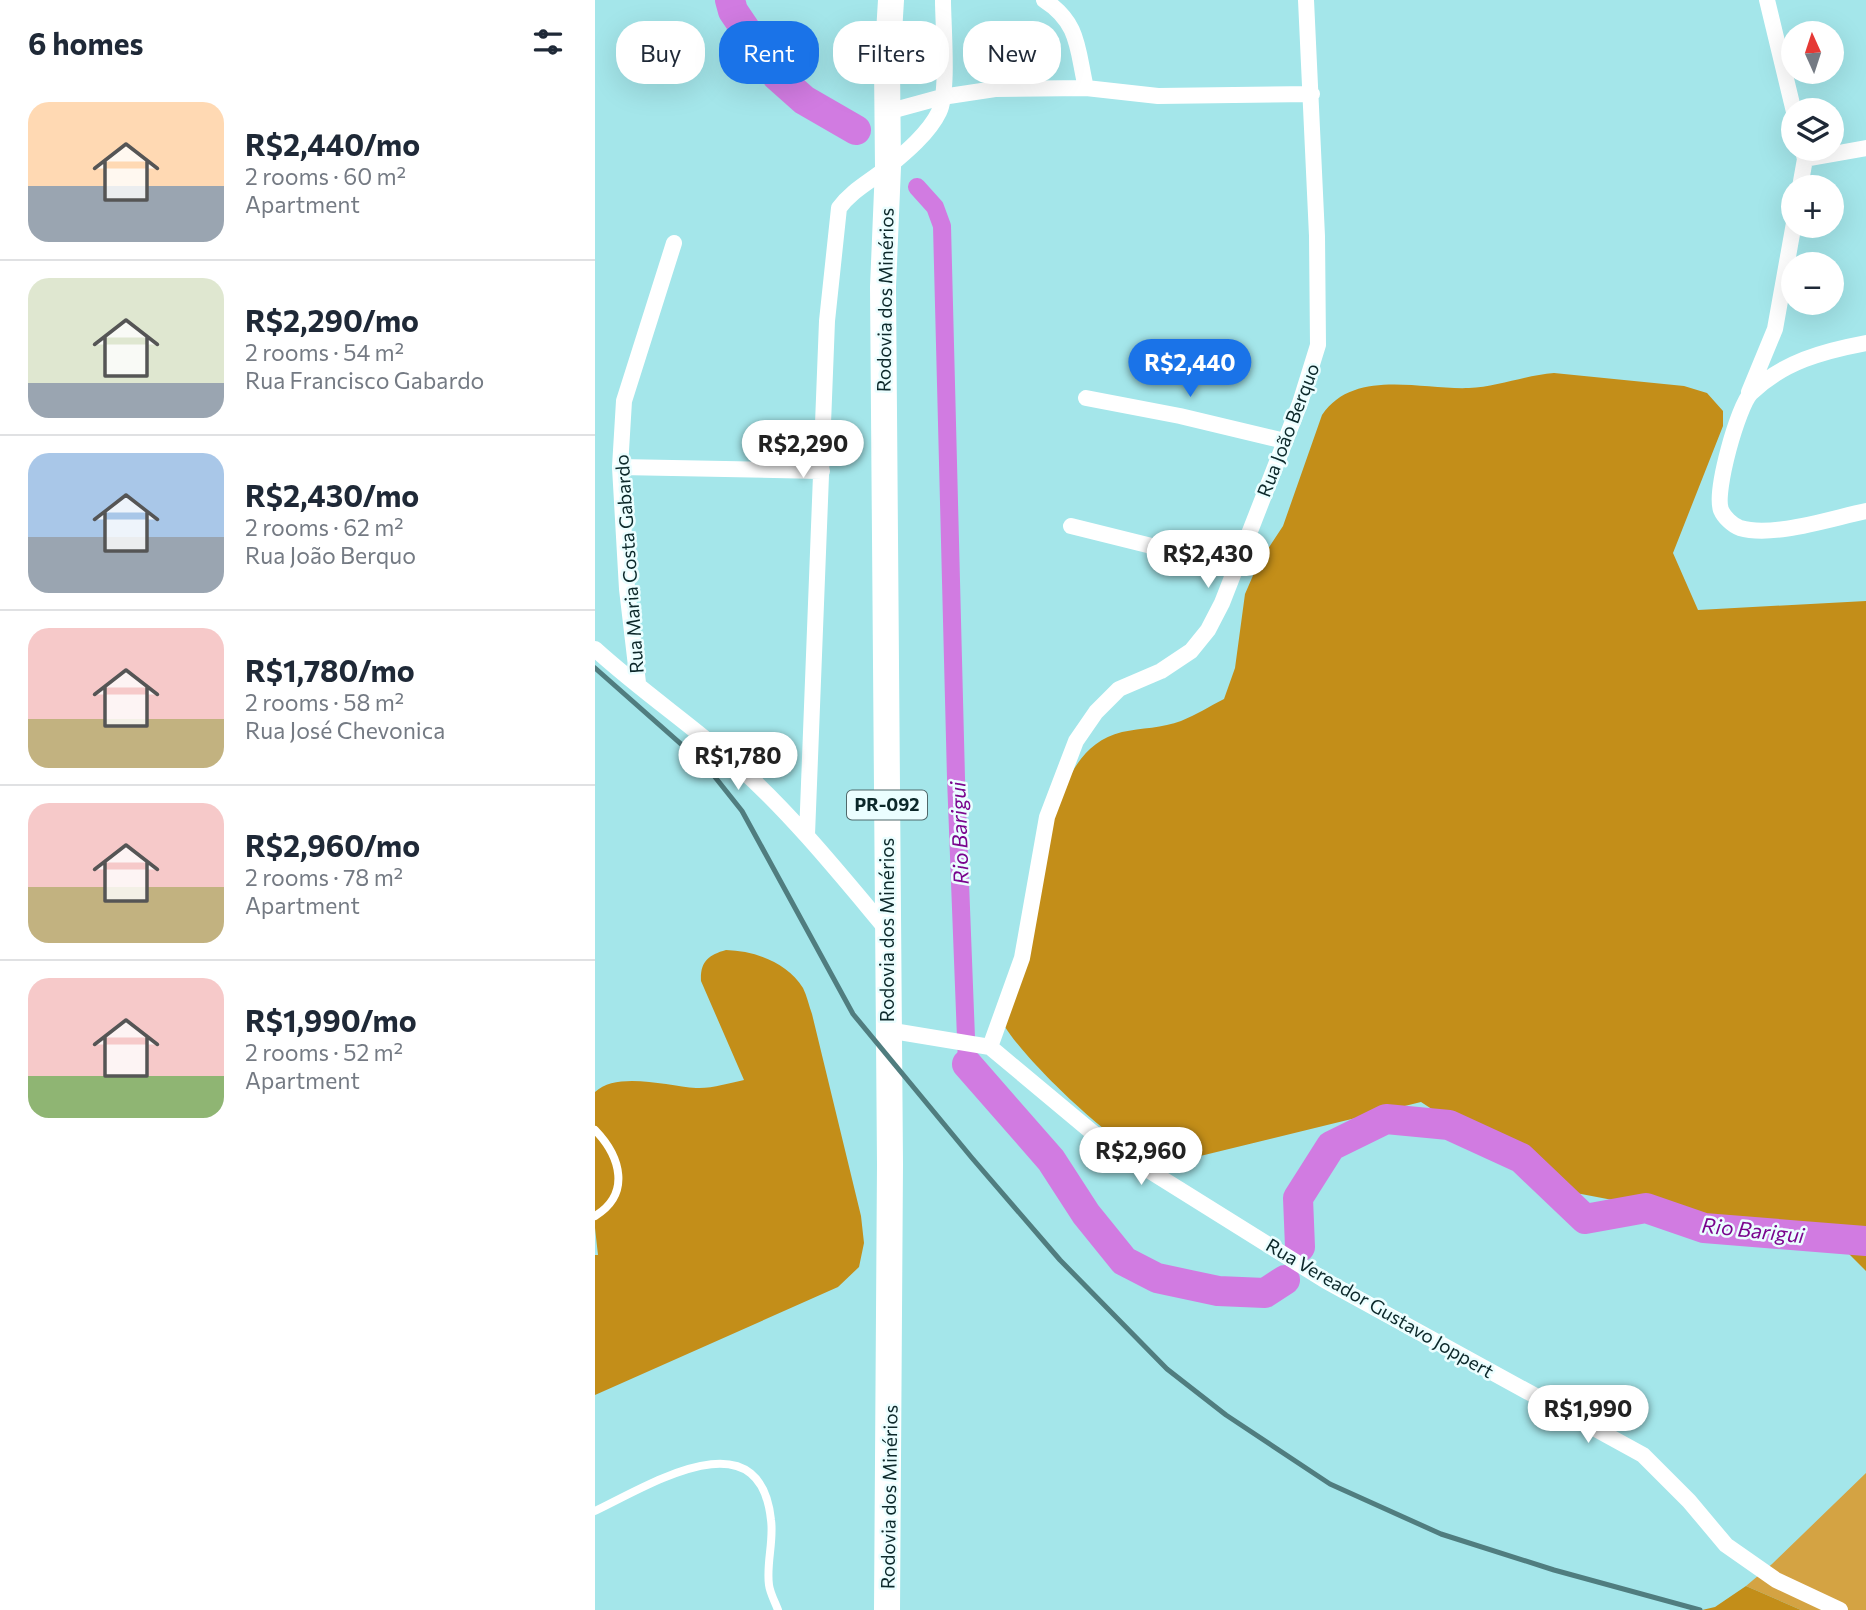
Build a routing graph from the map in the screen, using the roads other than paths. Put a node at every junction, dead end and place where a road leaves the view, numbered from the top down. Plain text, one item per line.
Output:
1 (891, 0) edge
2 (943, 0) edge
3 (1044, 0) edge
4 (1306, 0) edge
5 (1767, 0) edge
6 (1086, 88) junction
7 (1312, 94) junction
8 (942, 97) junction
9 (1791, 98) edge
10 (887, 112) junction
11 (1866, 148) edge
12 (1844, 150) edge
13 (888, 167) junction
14 (1791, 238) edge
15 (674, 243) dead end
16 (1866, 343) edge
17 (1748, 395) junction
18 (1086, 398) dead end
19 (1285, 441) junction
20 (620, 467) junction
21 (822, 471) junction
22 (1866, 511) edge
23 (1071, 526) dead end
24 (1236, 567) junction
25 (595, 649) edge
26 (638, 683) junction
27 (807, 835) junction
28 (889, 932) junction
29 (887, 1030) junction
30 (990, 1047) junction
31 (595, 1130) edge
32 (595, 1216) edge
33 (595, 1511) edge
34 (778, 1610) edge
35 (887, 1610) edge
36 (1840, 1610) edge

1 - 10 main road, Rodovia dos Minérios / PR-092
2 - 8 street
3 - 6 street
4 - 7 street, Rua João Berquo
5 - 9 street
6 - 7 street
6 - 8 street
7 - 19 street, Rua João Berquo
8 - 10 street
8 - 13 street
10 - 13 main road, Rodovia dos Minérios / PR-092
11 - 12 street
13 - 21 street
13 - 28 main road, Rodovia dos Minérios / PR-092
14 - 17 street
15 - 20 street, Rua Maria Costa Gabardo
16 - 17 street
17 - 22 street
18 - 19 street
19 - 24 street, Rua João Berquo
20 - 21 street
20 - 26 street, Rua Maria Costa Gabardo
21 - 27 street
23 - 24 street
24 - 30 street, Rua João Berquo
25 - 26 street
26 - 27 street
27 - 28 street
28 - 29 main road, Rodovia dos Minérios / PR-092
29 - 30 street
29 - 35 main road, Rodovia dos Minérios / PR-092
30 - 36 street, Rua Vereador Gustavo Joppert
31 - 32 lane
33 - 34 lane

